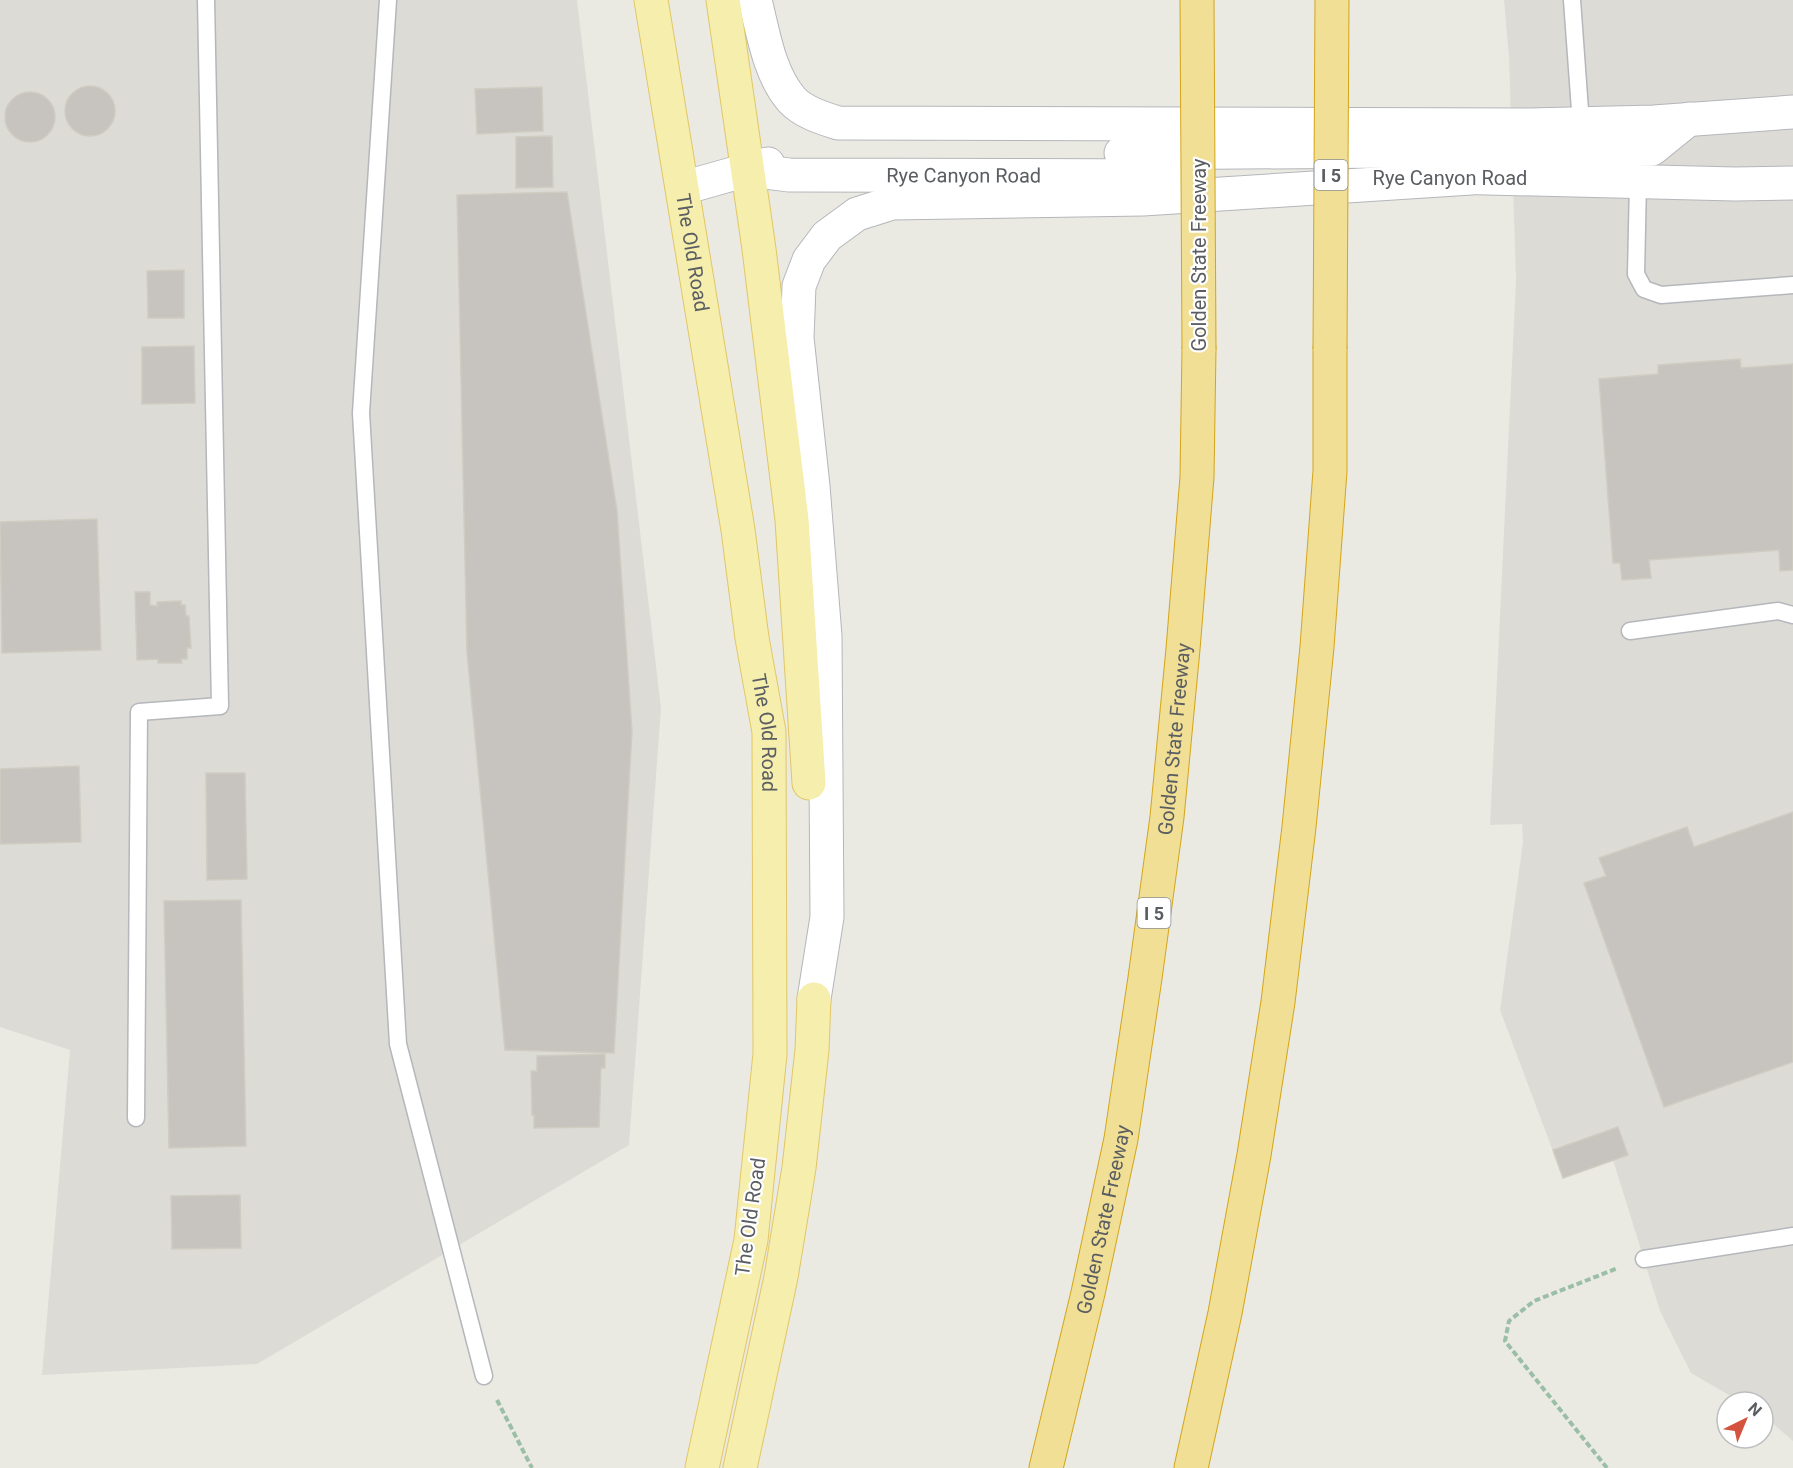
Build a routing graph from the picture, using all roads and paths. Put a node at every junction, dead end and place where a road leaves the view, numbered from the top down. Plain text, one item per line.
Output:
1 (206, 0) edge
2 (388, 0) edge
3 (651, 0) edge
4 (723, 0) edge
5 (755, 0) edge
6 (1197, 0) edge
7 (1332, 0) edge
8 (1572, 0) edge
9 (1793, 112) edge
10 (1689, 119) junction
11 (1581, 124) junction
12 (748, 170) junction
13 (1471, 177) junction
14 (1638, 182) junction
15 (1793, 183) edge
16 (683, 188) junction
17 (1793, 285) edge
18 (1793, 615) edge
19 (1630, 631) dead end
20 (814, 999) junction
21 (136, 1118) dead end
22 (1793, 1236) edge
23 (1644, 1259) joint
24 (484, 1376) joint
25 (532, 1468) edge
26 (702, 1468) edge
27 (740, 1468) edge
28 (1046, 1468) edge
29 (1191, 1468) edge
30 (1607, 1468) edge

1 - 21 lane
2 - 24 lane
3 - 16 main road, The Old Road
4 - 12 main road, The Old Road
5 - 11 main road
6 - 28 highway, Golden State Freeway / I 5, bridge
7 - 29 highway, I 5, bridge
8 - 11 lane
9 - 10 main road
10 - 11 main road
10 - 12 main road, Rye Canyon Road
12 - 13 main road, Rye Canyon Road
12 - 16 main road, Rye Canyon Road
12 - 20 main road, The Old Road
13 - 14 main road, Rye Canyon Road
13 - 20 main road
14 - 15 main road, Rye Canyon Road
14 - 17 lane
16 - 26 main road, The Old Road
18 - 19 lane
20 - 27 main road, The Old Road
22 - 23 lane
23 - 30 path
24 - 25 path

